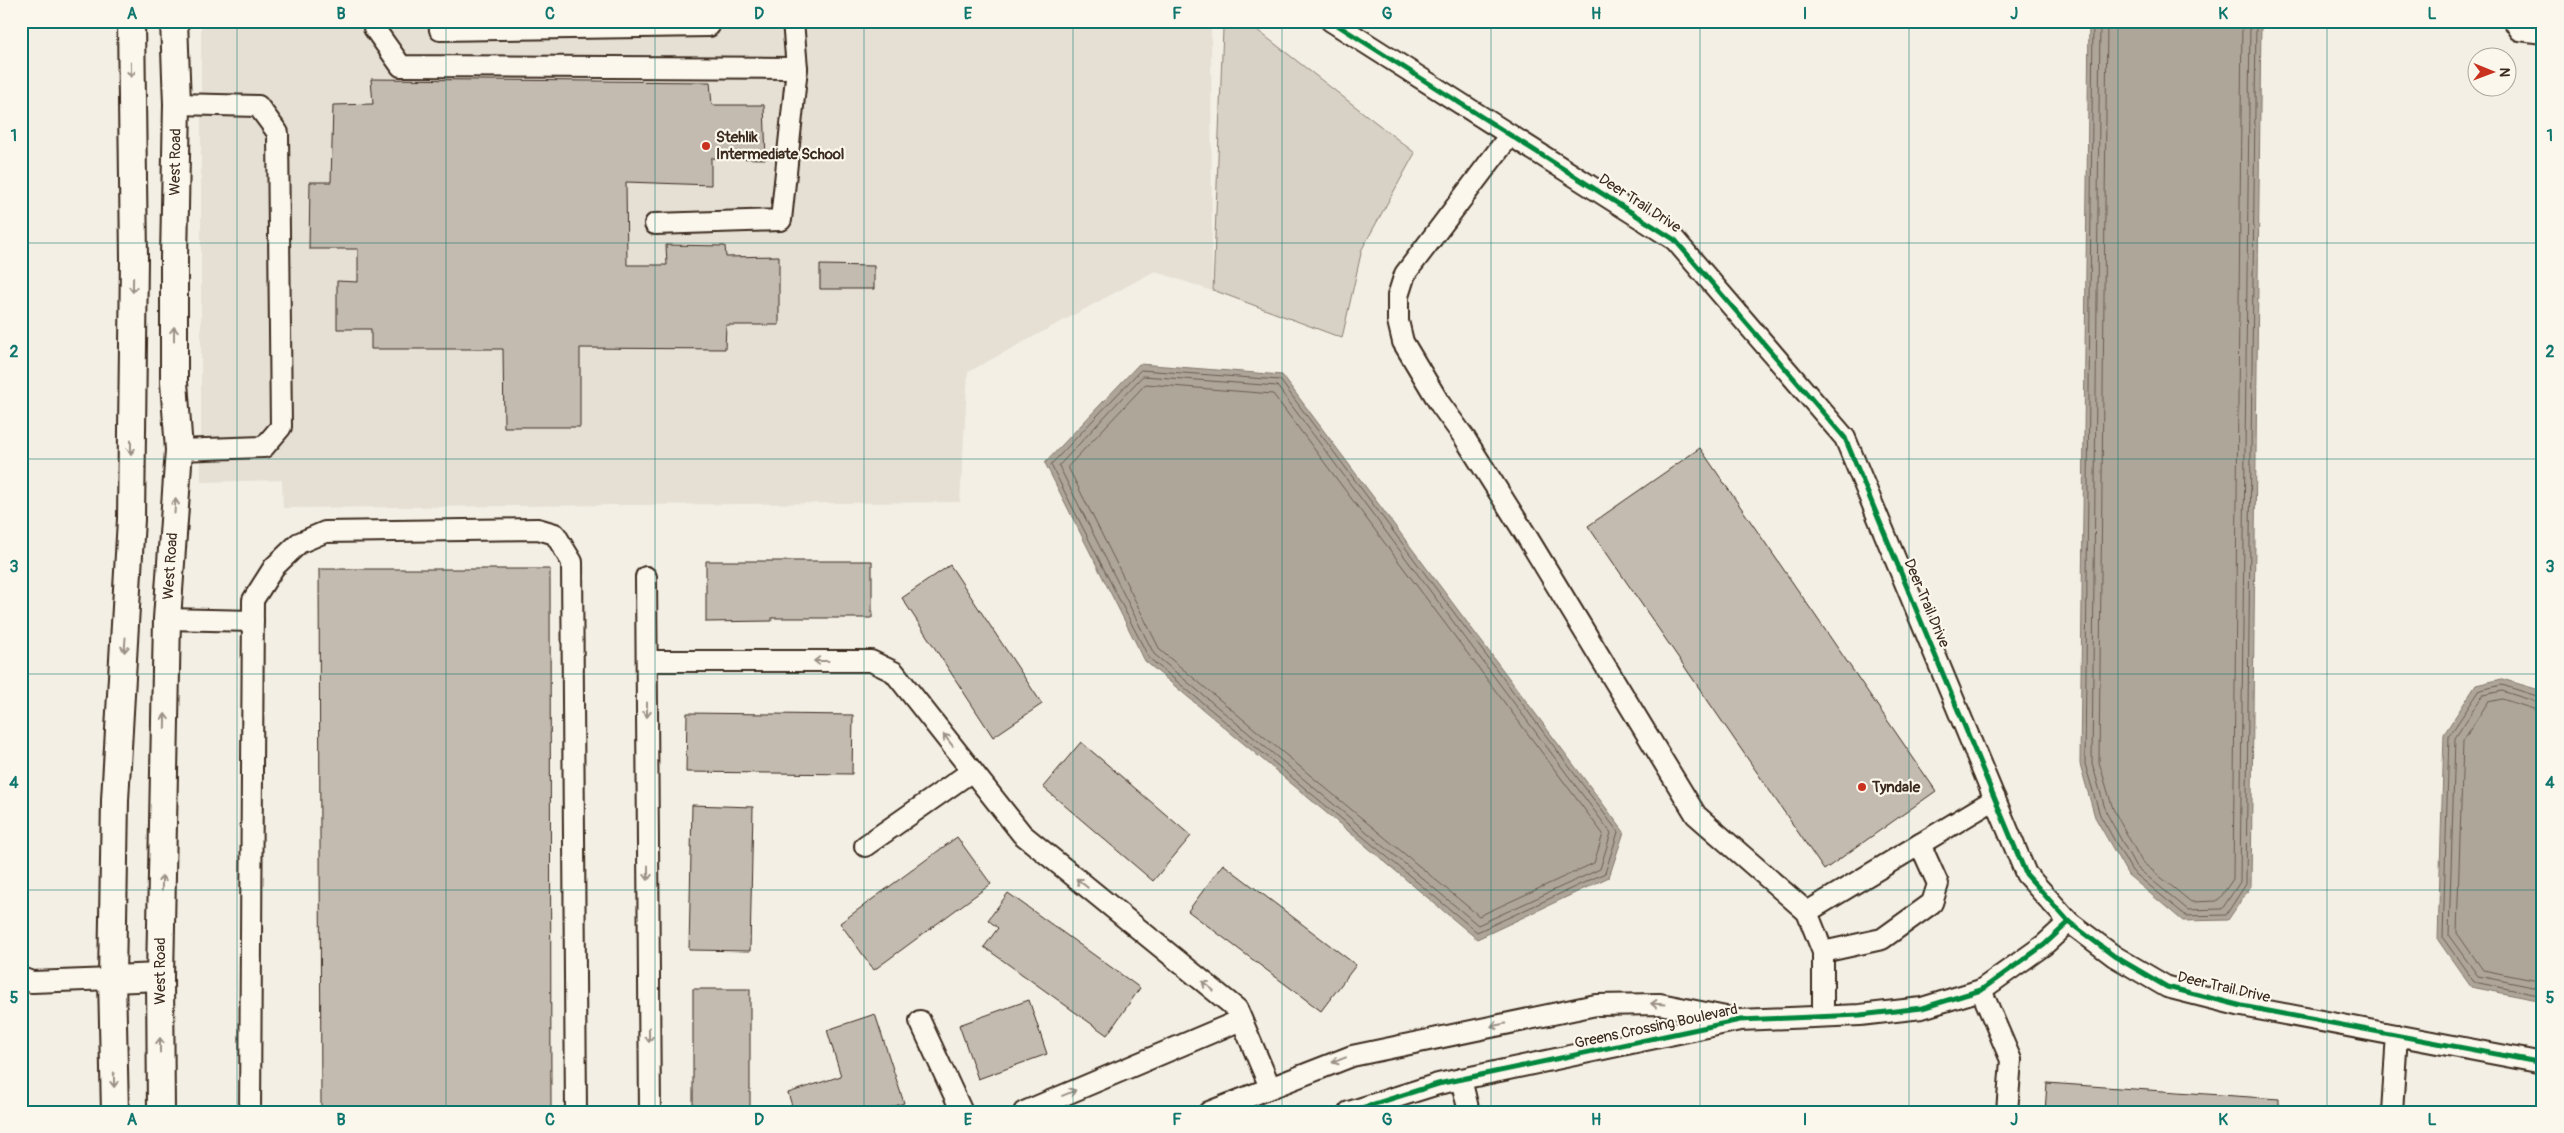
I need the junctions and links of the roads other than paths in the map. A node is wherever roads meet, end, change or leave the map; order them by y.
1 (131, 21) edge
2 (174, 21) edge
3 (374, 21) edge
4 (439, 21) edge
5 (709, 21) edge
6 (793, 21) edge
7 (1331, 21) edge
8 (2514, 21) edge
9 (2543, 33) edge
10 (797, 68) junction
11 (177, 104) junction
12 (1510, 135) junction
13 (655, 224) dead end
14 (134, 258) junction
15 (174, 258) junction
16 (179, 450) junction
17 (646, 577) dead end
18 (127, 615) junction
19 (167, 619) junction
20 (253, 621) junction
21 (647, 662) junction
22 (972, 771) junction
23 (1995, 799) junction
24 (1920, 844) junction
25 (865, 846) dead end
26 (1807, 912) junction
27 (2069, 922) junction
28 (1823, 952) junction
29 (160, 977) junction
30 (21, 978) edge
31 (112, 979) junction
32 (1981, 990) junction
33 (1823, 1015) junction
34 (1241, 1020) junction
35 (1740, 1020) junction
36 (920, 1021) dead end
37 (2396, 1035) junction
38 (2543, 1063) edge
39 (1461, 1079) junction
40 (1270, 1087) junction
41 (115, 1112) edge
42 (161, 1112) edge
43 (250, 1112) edge
44 (576, 1112) edge
45 (650, 1112) edge
46 (962, 1112) edge
47 (1024, 1112) edge
48 (1209, 1112) edge
49 (1349, 1112) edge
50 (1469, 1112) edge
51 (2007, 1112) edge
52 (2392, 1112) edge

1 -> 14 main road
2 - 11 main road, West Road
3 - 10 street
4 - 5 street
6 - 10 street
7 - 12 street, Deer Trail Drive
8 - 9 street
10 - 13 street
11 - 15 main road, West Road
11 - 16 street
12 - 23 street, Deer Trail Drive
12 - 26 street
14 - 15 main road
14 -> 18 main road
16 -> 15 main road, West Road
19 -> 16 main road, West Road
17 - 21 street
18 - 19 main road
18 -> 31 main road
19 - 20 street
29 -> 19 main road, West Road
20 - 43 street
20 - 44 street
22 -> 21 street
21 -> 45 street
22 - 25 street
34 -> 22 street
23 - 24 street
23 - 27 street, Deer Trail Drive
24 - 26 street
24 - 28 street
26 - 28 street
27 - 32 street, Greens Crossing Boulevard
27 - 37 street, Deer Trail Drive
28 - 33 street
29 - 31 main road
42 -> 29 main road, West Road
30 - 31 street
31 -> 41 main road
32 - 33 street, Greens Crossing Boulevard
32 - 51 street
33 - 35 street, Greens Crossing Boulevard
34 - 40 street
47 -> 34 street
35 - 39 street, Greens Crossing Boulevard
35 -> 40 street, Greens Crossing Boulevard
36 - 46 street
37 - 38 street, Deer Trail Drive
37 - 52 street
39 - 49 street, Greens Crossing Boulevard
39 - 50 street
40 - 48 street, Greens Crossing Boulevard

